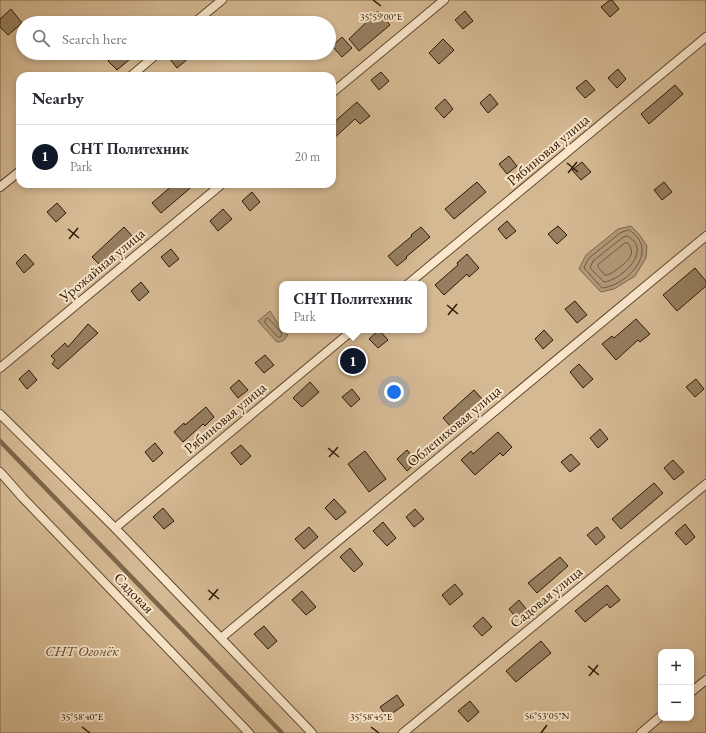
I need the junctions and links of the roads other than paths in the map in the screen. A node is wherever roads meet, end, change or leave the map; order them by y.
1 (222, 0) edge
2 (444, 0) edge
3 (203, 16) edge
4 (706, 37) edge
5 (150, 60) edge
6 (136, 72) edge
7 (336, 90) edge
8 (16, 174) edge
9 (0, 187) edge
10 (217, 188) edge
11 (706, 236) edge
12 (412, 281) edge
13 (349, 333) edge
14 (0, 368) edge
15 (0, 414) edge
16 (0, 472) edge
17 (706, 484) edge
18 (115, 528) junction
19 (221, 638) junction
20 (706, 680) edge
21 (694, 690) edge
22 (658, 719) edge
23 (249, 733) edge
24 (312, 733) edge
25 (403, 733) edge
26 (641, 733) edge

1 - 3 lane
2 - 7 lane
4 - 12 lane, Рябиновая улица
5 - 6 lane
8 - 9 lane
10 - 14 lane, Урожайная улица
11 - 19 lane, Облепиховая улица
13 - 18 lane, Рябиновая улица
15 - 18 lane
16 - 23 lane, Садовая
17 - 25 lane, Садовая улица
18 - 19 lane
19 - 24 lane
20 - 21 lane
22 - 26 lane

